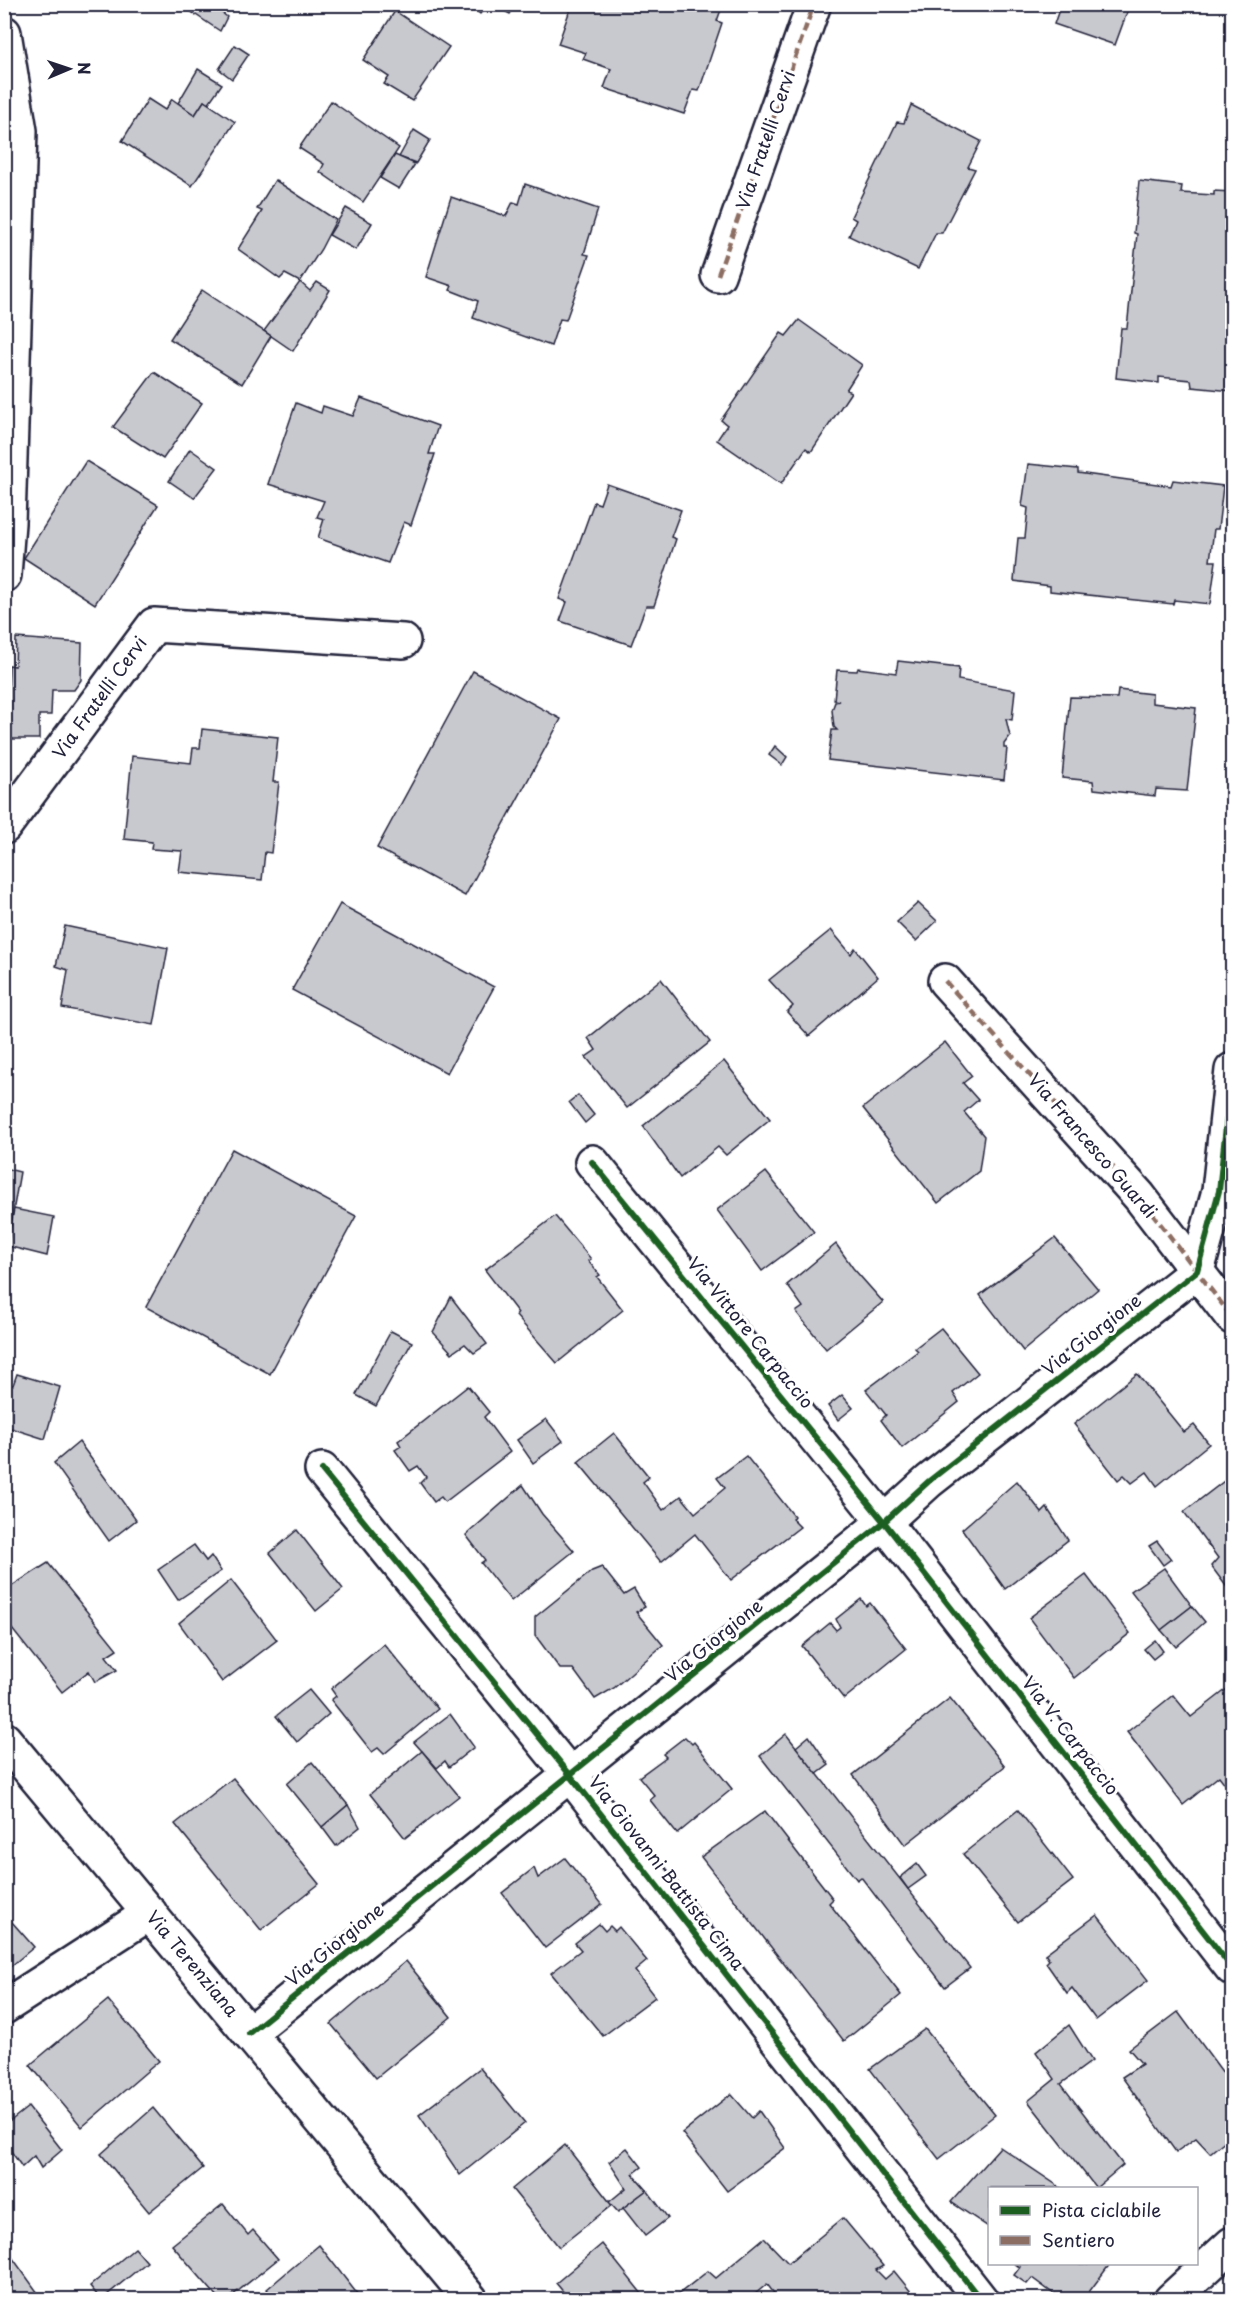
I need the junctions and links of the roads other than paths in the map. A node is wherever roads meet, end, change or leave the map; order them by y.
1 (814, 4) edge
2 (4, 33) edge
3 (718, 275) dead end
4 (7, 523) edge
5 (4, 575) edge
6 (403, 641) dead end
7 (4, 827) edge
8 (945, 981) dead end
9 (1233, 1070) edge
10 (592, 1162) dead end
11 (1197, 1272) junction
12 (1233, 1317) edge
13 (322, 1470) dead end
14 (884, 1522) junction
15 (4, 1739) edge
16 (571, 1776) junction
17 (150, 1913) junction
18 (1233, 1968) edge
19 (4, 2007) edge
20 (249, 2033) junction
21 (1233, 2244) edge
22 (471, 2300) edge
23 (981, 2300) edge
24 (1171, 2300) edge

1 - 3 street, Via Fratelli Cervi
2 - 4 street
4 - 5 street
6 - 7 street, Via Fratelli Cervi
8 - 11 street, Via Francesco Guardi
9 - 11 street
10 - 14 street, Via Vittore Carpaccio
11 - 12 street, Via Francesco Guardi
11 - 14 street, Via Giorgione
13 - 16 street, Via Giovanni Battista Cima
14 - 16 street, Via Giorgione
14 - 18 street, Via V. Carpaccio
15 - 17 street, Via Terenziana
16 - 20 street, Via Giorgione
16 - 23 street, Via Giovanni Battista Cima
17 - 19 street
17 - 20 street, Via Terenziana
20 - 22 street, Via Terenziana
21 - 24 street

